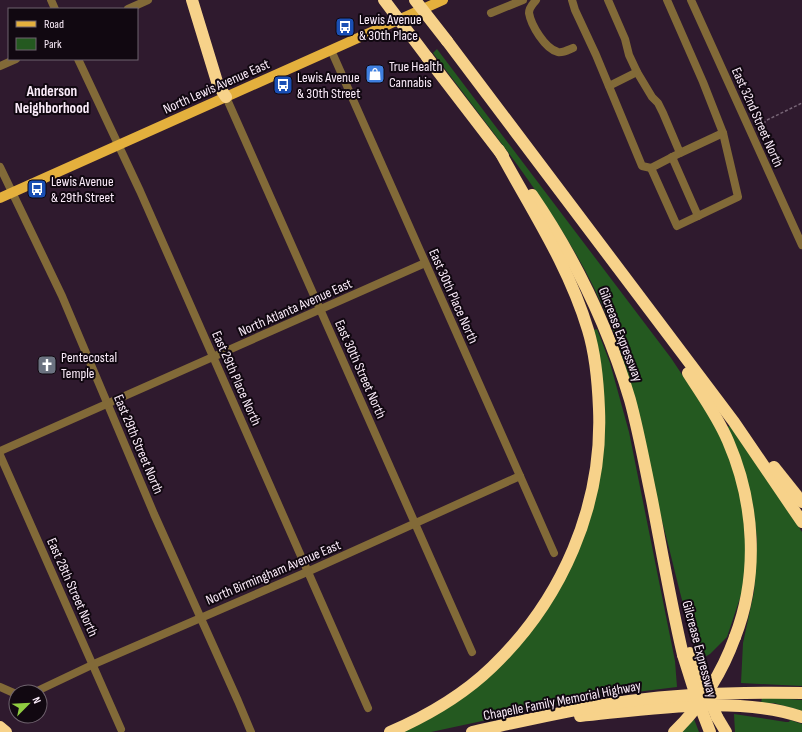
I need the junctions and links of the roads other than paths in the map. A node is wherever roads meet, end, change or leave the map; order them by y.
1 (148, 0) edge
2 (192, 0) edge
3 (199, 0) edge
4 (384, 0) edge
5 (415, 0) edge
6 (443, 0) edge
7 (523, 0) edge
8 (536, 0) edge
9 (572, 0) edge
10 (608, 0) edge
11 (667, 0) edge
12 (691, 0) edge
13 (130, 8) edge
14 (491, 13) dead end
15 (573, 48) dead end
16 (331, 50) junction
17 (14, 60) edge
18 (78, 60) edge
19 (0, 66) edge
20 (637, 72) junction
21 (609, 86) junction
22 (226, 97) junction
23 (723, 133) junction
24 (118, 145) junction
25 (499, 150) junction
26 (680, 153) junction
27 (672, 157) junction
28 (0, 167) edge
29 (652, 168) junction
30 (12, 192) junction
31 (0, 198) edge
32 (698, 216) junction
33 (802, 245) edge
34 (425, 263) junction
35 (320, 310) junction
36 (651, 311) junction
37 (680, 350) junction
38 (214, 357) junction
39 (108, 404) junction
40 (0, 451) edge
41 (0, 455) edge
42 (520, 476) junction
43 (802, 502) edge
44 (802, 522) edge
45 (414, 523) junction
46 (554, 553) dead end
47 (307, 572) junction
48 (201, 617) junction
49 (472, 652) dead end
50 (686, 654) junction
51 (94, 664) junction
52 (48, 686) edge
53 (802, 693) edge
54 (368, 708) dead end
55 (802, 717) edge
56 (511, 724) junction
57 (0, 727) edge
58 (121, 729) dead end
59 (0, 731) edge
60 (5, 732) edge
61 (250, 732) edge
62 (390, 732) edge
63 (472, 732) edge
64 (674, 732) edge
65 (710, 732) edge
66 (726, 732) edge

1 - 13 street
2 - 22 highway
3 - 22 highway
4 - 25 highway, Gilcrease Expressway, bridge
5 - 36 highway, Gilcrease Expressway, bridge
6 - 16 main road, North Lewis Avenue East
7 - 14 street
8 - 15 street
9 - 21 street
10 - 20 street
11 - 23 street
12 - 33 street, East 32nd Street North
16 - 22 main road, North Lewis Avenue East
16 - 34 street, East 30th Place North
17 - 19 street
18 - 24 street, East 29th Place North
20 - 21 street
20 - 26 street
21 - 29 street
22 - 24 main road, North Lewis Avenue East
22 - 35 street, East 30th Street North
23 - 26 street
23 - 32 street
24 - 30 main road, North Lewis Avenue East
24 - 38 street, East 29th Place North
25 - 50 highway, Gilcrease Expressway
25 - 62 highway
26 - 27 street
27 - 29 street
27 - 32 street
28 - 30 street, East 29th Street North
29 - 32 street
30 - 31 main road, North Lewis Avenue East
30 - 39 street, East 29th Street North
34 - 35 street, North Atlanta Avenue East
34 - 42 street, East 30th Place North
35 - 38 street, North Atlanta Avenue East
35 - 45 street, East 30th Street North
36 - 37 highway, Gilcrease Expressway
36 - 64 highway, bridge
37 - 43 highway
37 - 44 highway, Gilcrease Expressway
38 - 39 street, North Atlanta Avenue East
38 - 47 street, East 29th Place North
39 - 40 street, North Atlanta Avenue East
39 - 48 street, East 29th Street North
41 - 51 street, East 28th Street North
42 - 45 street, North Birmingham Avenue East
42 - 46 street, East 30th Place North
45 - 47 street, North Birmingham Avenue East
45 - 49 street, East 30th Street North
47 - 48 street, North Birmingham Avenue East
47 - 54 street, East 29th Place North
48 - 51 street, North Birmingham Avenue East
48 - 61 street, East 29th Street North
50 - 65 highway, Gilcrease Expressway, bridge
50 - 66 highway, bridge
51 - 52 street, North Birmingham Avenue East
51 - 58 street, East 28th Street North
53 - 56 highway, Chapelle Family Memorial Highway
55 - 56 highway
56 - 63 highway, Chapelle Family Memorial Highway
57 - 60 highway
59 - 60 highway

